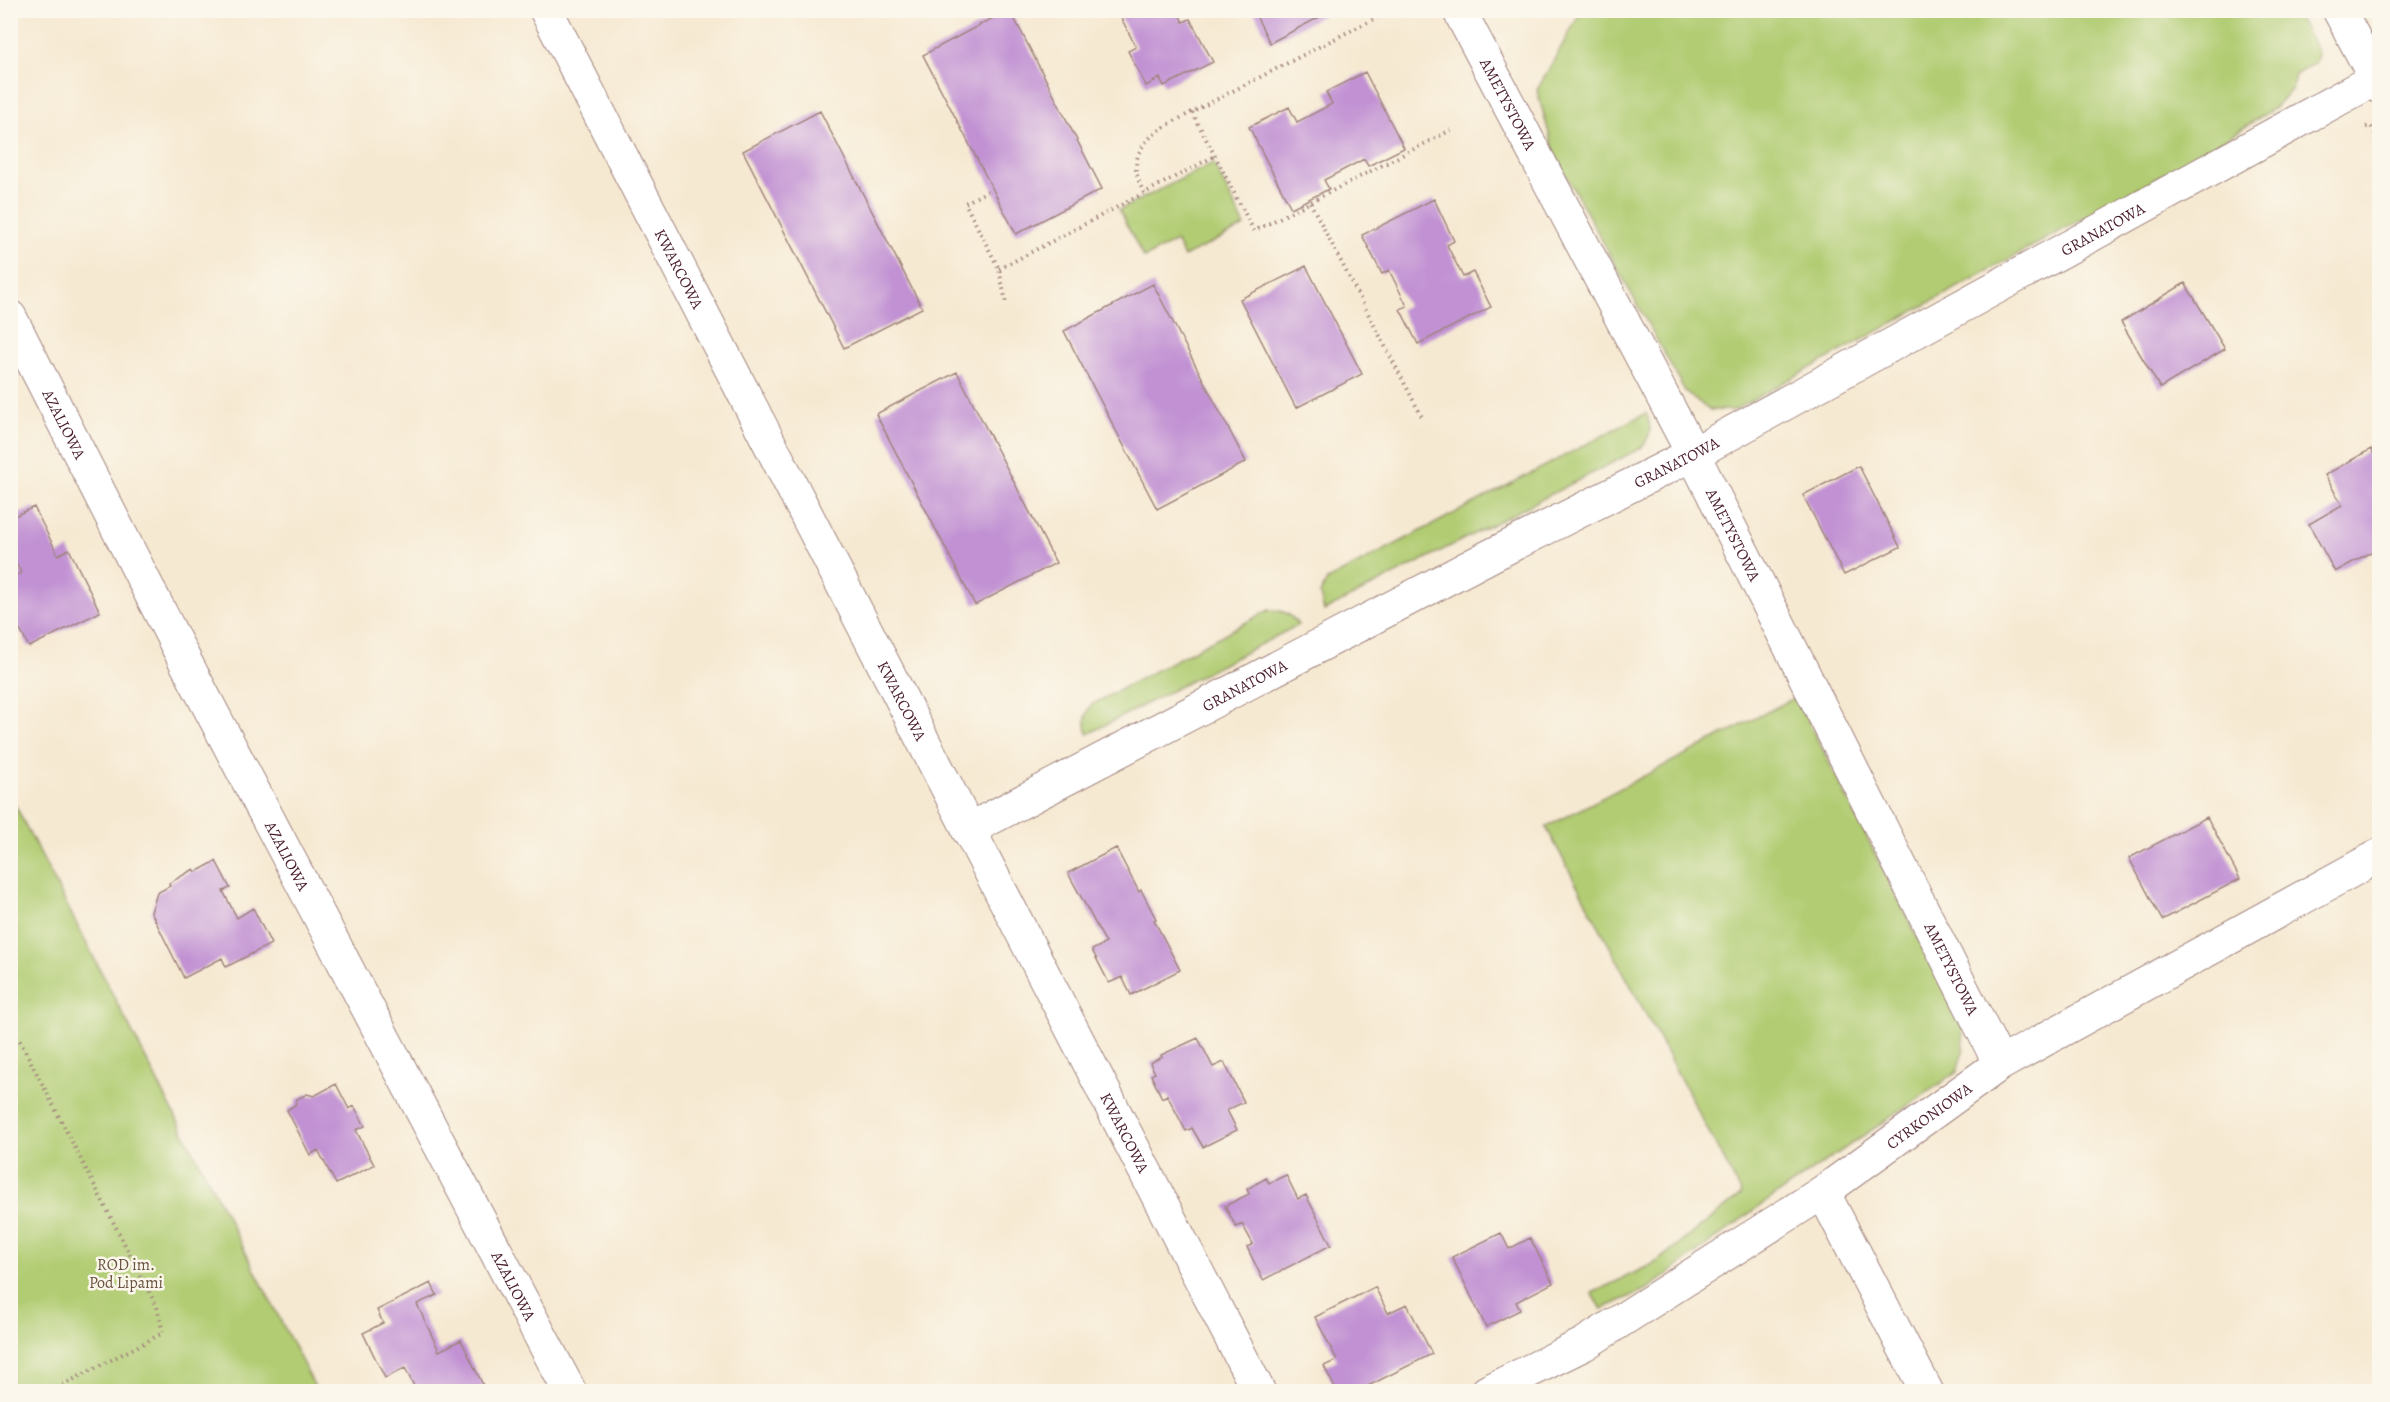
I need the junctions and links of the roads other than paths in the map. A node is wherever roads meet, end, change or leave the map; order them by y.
1 (546, 10) edge
2 (1459, 10) edge
3 (2339, 10) edge
4 (2377, 83) edge
5 (10, 317) edge
6 (1693, 454) junction
7 (968, 830) junction
8 (2379, 855) edge
9 (2000, 1064) junction
10 (1823, 1192) junction
11 (570, 1392) edge
12 (1259, 1392) edge
13 (1487, 1392) edge
14 (1927, 1392) edge

1 - 7 street, KWARCOWA
2 - 6 street, AMETYSTOWA
3 - 4 street
4 - 6 street, GRANATOWA
5 - 11 street, AZALIOWA
6 - 7 street, GRANATOWA
6 - 9 street, AMETYSTOWA
7 - 12 street, KWARCOWA
8 - 9 street, CYRKONIOWA
9 - 10 street, CYRKONIOWA
10 - 13 street, CYRKONIOWA
10 - 14 street

